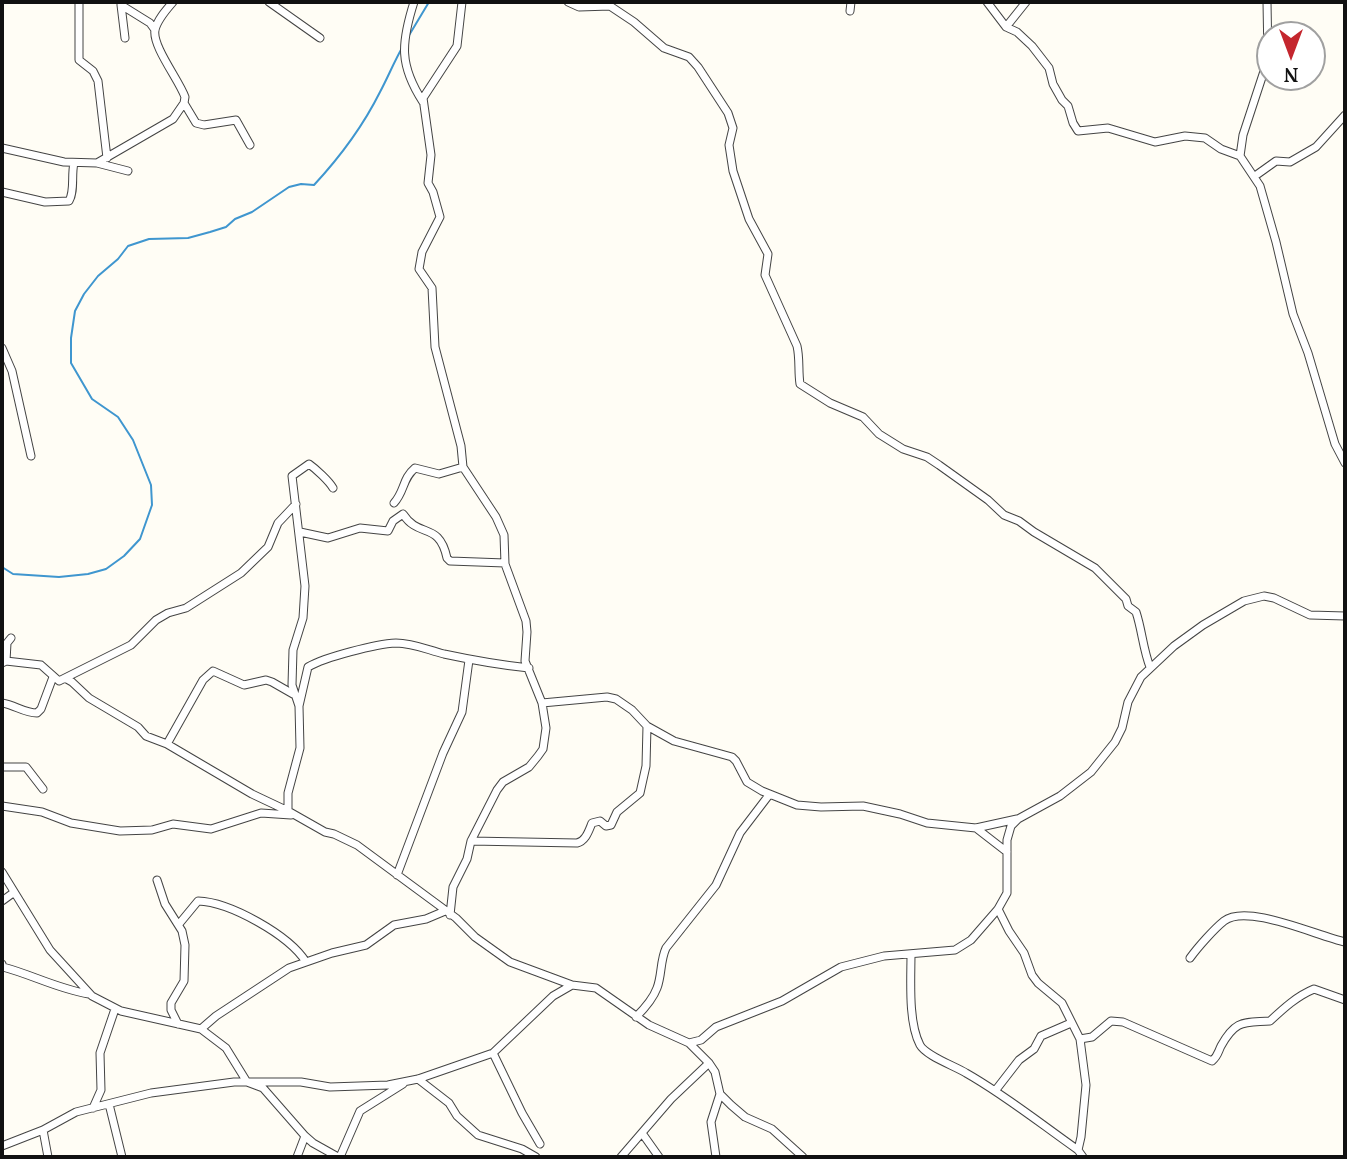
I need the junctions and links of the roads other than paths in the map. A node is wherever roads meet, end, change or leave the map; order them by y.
1 (79, 2) edge
2 (173, 2) edge
3 (269, 2) edge
4 (414, 2) edge
5 (462, 2) edge
6 (568, 2) edge
7 (851, 2) edge
8 (987, 2) edge
9 (1267, 2) edge
10 (121, 3) edge
11 (1023, 3) edge
12 (850, 11) dead end
13 (1006, 27) junction
14 (155, 30) junction
15 (125, 38) dead end
16 (320, 38) dead end
17 (423, 102) junction
18 (184, 103) junction
19 (1345, 115) edge
20 (250, 145) dead end
21 (2, 148) edge
22 (1240, 156) junction
23 (107, 158) junction
24 (74, 163) junction
25 (97, 163) junction
26 (128, 171) dead end
27 (1255, 176) junction
28 (2, 192) edge
29 (2, 348) edge
30 (31, 456) dead end
31 (1345, 463) edge
32 (463, 467) junction
33 (333, 488) dead end
34 (394, 503) dead end
35 (296, 504) junction
36 (300, 532) junction
37 (505, 563) junction
38 (1345, 616) edge
39 (11, 638) dead end
40 (469, 660) junction
41 (4, 662) edge
42 (1150, 667) junction
43 (529, 668) junction
44 (53, 677) junction
45 (65, 678) junction
46 (293, 695) junction
47 (2, 703) edge
48 (542, 703) junction
49 (299, 706) junction
50 (648, 726) junction
51 (167, 744) junction
52 (2, 767) edge
53 (43, 789) dead end
54 (769, 794) junction
55 (2, 806) edge
56 (292, 814) junction
57 (1018, 819) junction
58 (976, 828) junction
59 (471, 841) junction
60 (1007, 852) junction
61 (2, 872) edge
62 (397, 875) junction
63 (157, 880) dead end
64 (13, 893) junction
65 (2, 901) edge
66 (998, 909) junction
67 (448, 913) junction
68 (179, 924) junction
69 (1345, 942) edge
70 (911, 954) junction
71 (1190, 958) dead end
72 (306, 962) junction
73 (2, 964) edge
74 (572, 985) junction
75 (89, 994) junction
76 (1345, 1000) edge
77 (115, 1009) junction
78 (636, 1017) junction
79 (1071, 1023) junction
80 (178, 1024) junction
81 (201, 1029) junction
82 (1080, 1039) junction
83 (689, 1043) junction
84 (493, 1053) junction
85 (709, 1063) junction
86 (418, 1079) junction
87 (247, 1082) junction
88 (405, 1083) junction
89 (995, 1091) junction
90 (720, 1094) junction
91 (108, 1104) junction
92 (93, 1108) junction
93 (43, 1130) junction
94 (642, 1133) junction
95 (305, 1136) junction
96 (540, 1144) dead end
97 (2, 1146) edge
98 (1078, 1150) junction
99 (48, 1157) edge
100 (122, 1157) edge
101 (297, 1157) edge
102 (339, 1157) edge
103 (536, 1157) edge
104 (621, 1157) edge
105 (659, 1157) edge
106 (716, 1157) edge
107 (803, 1157) edge
108 (1083, 1157) edge

1 - 23 street
2 - 14 street
3 - 16 street
4 - 17 street
5 - 17 street
6 - 42 street
7 - 12 street
8 - 13 street
9 - 22 street
10 - 14 street
10 - 15 street
11 - 13 street
13 - 22 street
14 - 18 street
17 - 32 street
18 - 20 street
18 - 23 street
19 - 27 street
21 - 24 street
22 - 27 street
23 - 25 street
24 - 25 street
24 - 28 street
25 - 26 street
27 - 31 street
29 - 30 street
32 - 34 street
32 - 37 street
33 - 35 street
35 - 36 street
35 - 45 street
36 - 37 street
36 - 46 street
37 - 43 street
38 - 42 street
39 - 41 street
40 - 43 street
40 - 49 street
40 - 62 street
41 - 44 street
42 - 57 street
43 - 48 street
44 - 45 street
44 - 47 street
45 - 51 street
46 - 49 street
46 - 51 street
48 - 50 street
48 - 59 street
49 - 56 street
50 - 54 street
50 - 59 street
51 - 56 street
52 - 53 street
54 - 58 street
54 - 78 street
55 - 56 street
56 - 62 street
57 - 58 street
57 - 60 street
58 - 60 street
59 - 67 street
60 - 66 street
61 - 64 street
62 - 67 street
63 - 68 street
64 - 65 street
64 - 75 street
66 - 70 street
66 - 79 street
67 - 72 street
67 - 74 street
68 - 72 street
68 - 80 street
69 - 71 street
70 - 83 street
70 - 89 street
72 - 81 street
73 - 75 street
74 - 78 street
74 - 84 street
75 - 77 street
76 - 82 street
77 - 80 street
77 - 92 street
78 - 83 street
79 - 82 street
79 - 89 street
80 - 81 street
81 - 87 street
82 - 98 street
83 - 85 street
84 - 86 street
84 - 96 street
85 - 90 street
85 - 94 street
86 - 88 street
86 - 103 street
87 - 88 street
87 - 91 street
87 - 95 street
88 - 102 street
89 - 98 street
90 - 106 street
90 - 107 street
91 - 92 street
91 - 100 street
92 - 93 street
93 - 97 street
93 - 99 street
94 - 104 street
94 - 105 street
95 - 101 street
95 - 102 street
98 - 108 street

